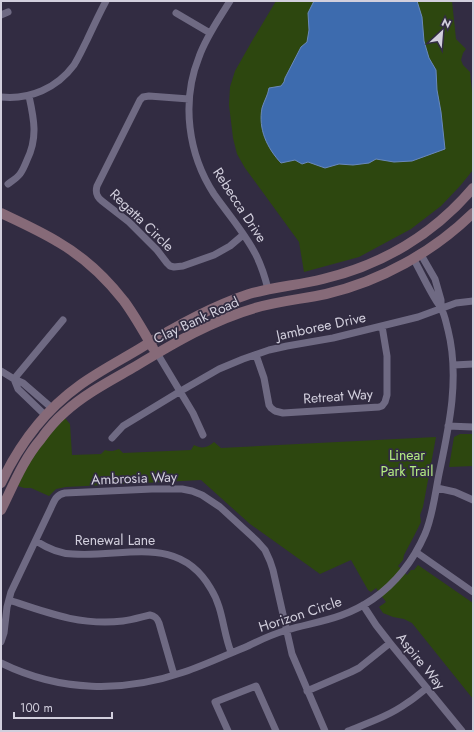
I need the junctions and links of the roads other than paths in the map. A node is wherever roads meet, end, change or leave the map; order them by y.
1 (106, 1) edge
2 (230, 1) edge
3 (176, 13) dead end
4 (210, 33) junction
5 (29, 96) junction
6 (1, 97) edge
7 (189, 99) junction
8 (8, 184) dead end
9 (473, 188) edge
10 (1, 213) edge
11 (473, 213) edge
12 (243, 235) junction
13 (417, 256) junction
14 (268, 289) junction
15 (473, 301) edge
16 (441, 308) junction
17 (63, 320) dead end
18 (382, 326) junction
19 (150, 342) junction
20 (157, 353) junction
21 (256, 355) junction
22 (473, 364) edge
23 (454, 365) junction
24 (1, 371) edge
25 (14, 379) junction
26 (179, 392) junction
27 (53, 409) junction
28 (46, 416) junction
29 (448, 426) junction
30 (473, 427) edge
31 (203, 435) dead end
32 (112, 438) dead end
33 (1, 483) edge
34 (437, 488) junction
35 (473, 500) edge
36 (1, 510) edge
37 (36, 541) junction
38 (416, 552) junction
39 (473, 592) edge
40 (9, 600) junction
41 (364, 605) junction
42 (287, 630) junction
43 (1, 642) edge
44 (390, 643) junction
45 (231, 652) junction
46 (1, 664) edge
47 (174, 675) junction
48 (426, 688) junction
49 (307, 691) junction
50 (460, 730) edge
51 (228, 731) edge
52 (276, 731) edge
53 (324, 731) edge
54 (348, 731) edge

1 - 5 street
2 - 4 street, Rebecca Drive
3 - 4 street
4 - 7 street, Rebecca Drive
5 - 6 street
5 - 8 street
7 - 12 street, Rebecca Drive
7 - 12 street, Regatta Circle
9 - 14 street, Clay Bank Road
10 - 19 street
11 - 13 street, Clay Bank Road
12 - 14 street, Rebecca Drive
13 - 16 street, Horizon Circle
13 - 20 street, Clay Bank Road
14 - 19 street, Clay Bank Road
15 - 16 street, Jamboree Drive
16 - 18 street, Jamboree Drive
16 - 23 street, Horizon Circle
17 - 25 street
18 - 21 street, Jamboree Drive
18 - 21 street, Retreat Way
19 - 20 street
19 - 27 street, Clay Bank Road
20 - 26 street
20 - 36 street, Clay Bank Road
21 - 26 street, Jamboree Drive
22 - 23 street
23 - 29 street, Horizon Circle
24 - 25 street
25 - 27 street
25 - 28 street
26 - 31 street
26 - 32 street, Jamboree Drive
27 - 28 street, Clay Bank Road
28 - 33 street, Clay Bank Road
29 - 30 street
29 - 34 street, Horizon Circle
34 - 35 street
34 - 38 street, Horizon Circle
37 - 40 street, Ambrosia Way
37 - 42 street, Ambrosia Way
37 - 45 street, Renewal Lane
38 - 39 street
38 - 41 street, Horizon Circle
40 - 43 street, Ambrosia Way
40 - 47 street
41 - 42 street, Horizon Circle
41 - 44 street, Aspire Way
42 - 45 street, Horizon Circle
42 - 49 street, Ambrosia Way
44 - 48 street, Aspire Way
44 - 49 street
45 - 47 street, Horizon Circle
46 - 47 street, Horizon Circle
48 - 50 street, Aspire Way
48 - 54 street
49 - 53 street, Ambrosia Way
51 - 52 street

